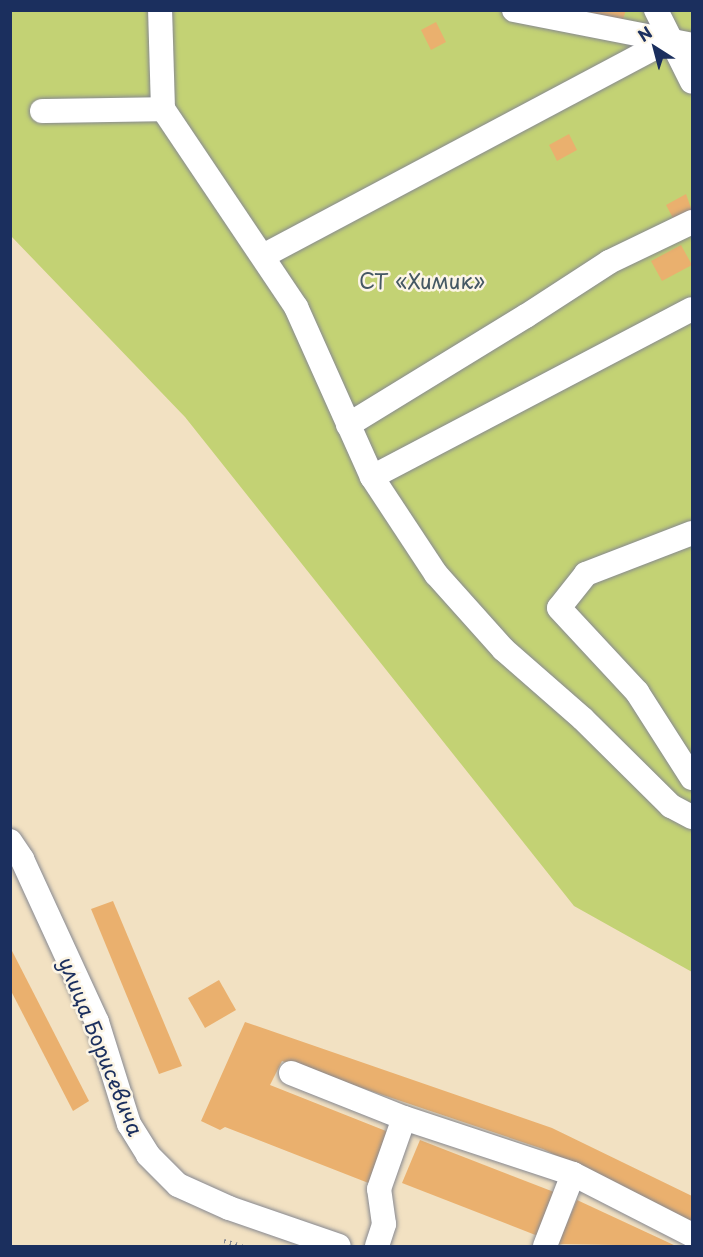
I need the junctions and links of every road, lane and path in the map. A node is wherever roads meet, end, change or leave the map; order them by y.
1 (160, 10) edge
2 (514, 10) edge
3 (656, 10) edge
4 (682, 42) edge
5 (693, 82) edge
6 (163, 108) junction
7 (42, 111) dead end
8 (693, 222) edge
9 (262, 256) junction
10 (693, 309) edge
11 (348, 425) junction
12 (372, 477) junction
13 (693, 533) edge
14 (693, 778) edge
15 (693, 817) edge
16 (10, 841) edge
17 (291, 1073) dead end
18 (405, 1118) junction
19 (573, 1174) junction
20 (693, 1235) edge
21 (224, 1241) dead end
22 (242, 1246) edge
23 (339, 1246) edge
24 (377, 1246) edge
25 (545, 1246) edge

1 - 6 street
2 - 4 street
3 - 4 street
4 - 5 street
4 - 9 street
6 - 7 street
6 - 9 street
8 - 11 street
9 - 11 street
10 - 12 street
11 - 12 street
12 - 15 street
13 - 14 street
16 - 23 street, улица Борисевича
17 - 18 street
18 - 19 street
18 - 24 street
19 - 20 street
19 - 25 street
21 - 22 path

